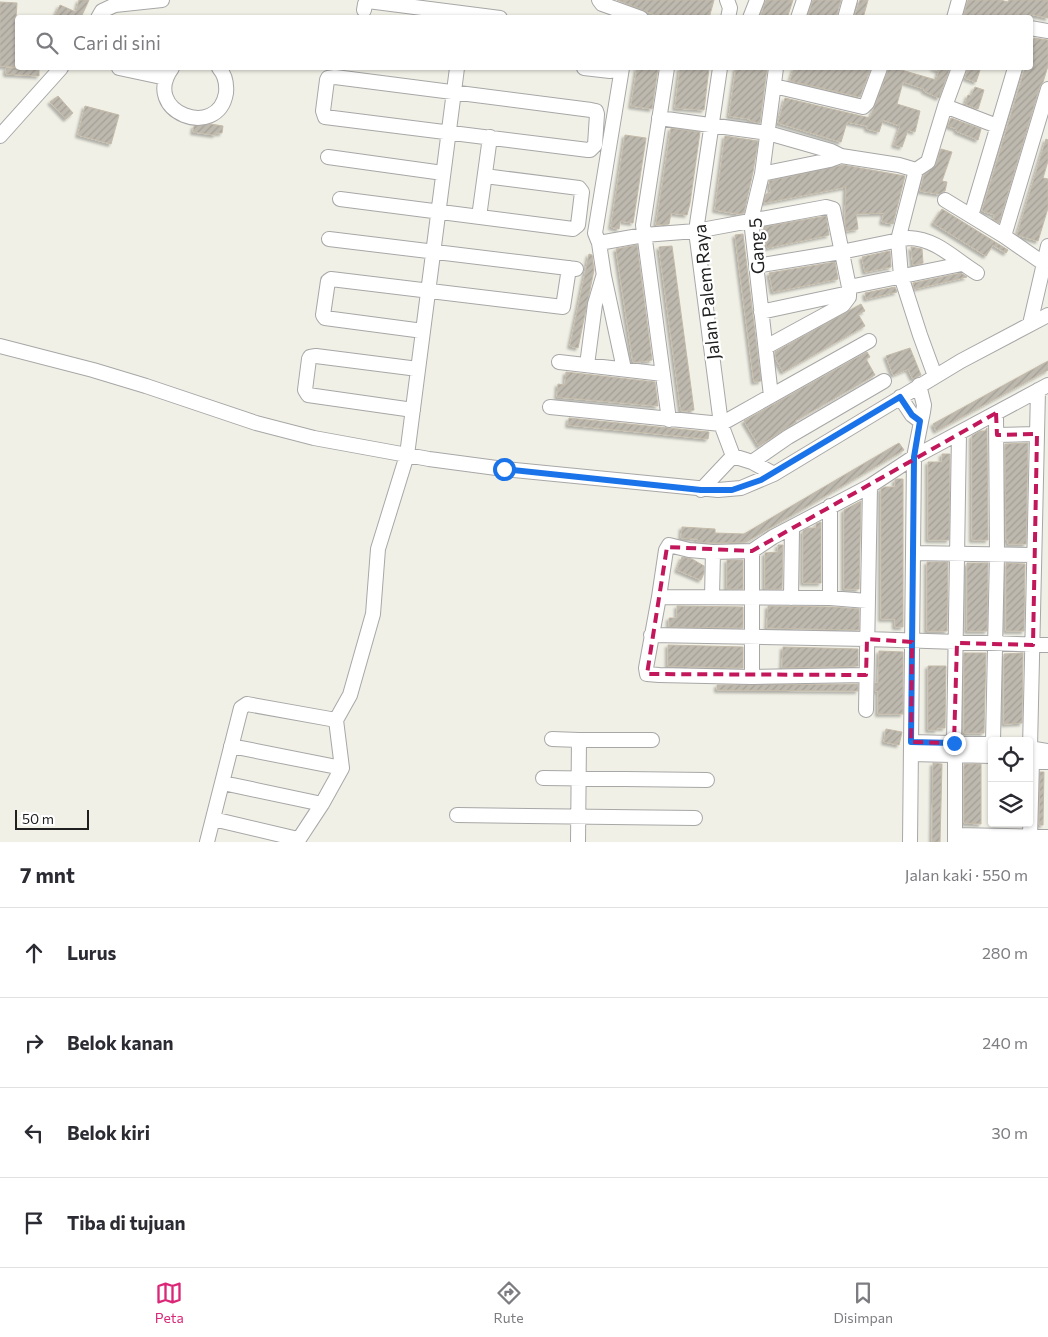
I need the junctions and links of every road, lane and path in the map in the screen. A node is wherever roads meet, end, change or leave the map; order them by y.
1 (162, 0) edge
2 (599, 0) edge
3 (727, 0) edge
4 (757, 0) edge
5 (804, 0) edge
6 (850, 0) edge
7 (960, 0) edge
8 (364, 10) dead end
9 (100, 15) edge
10 (463, 15) edge
11 (631, 15) edge
12 (729, 15) edge
13 (751, 15) edge
14 (799, 15) edge
15 (846, 15) edge
16 (955, 15) edge
17 (1033, 29) edge
18 (1048, 32) edge
19 (59, 70) edge
20 (139, 70) edge
21 (220, 70) edge
22 (457, 70) edge
23 (622, 70) edge
24 (667, 70) edge
25 (720, 70) edge
26 (776, 70) edge
27 (879, 70) edge
28 (958, 70) edge
29 (1014, 70) edge
30 (169, 73) edge
31 (774, 86) junction
32 (1048, 89) edge
33 (454, 92) junction
34 (945, 106) junction
35 (659, 118) junction
36 (711, 125) junction
37 (997, 126) junction
38 (448, 132) junction
39 (768, 133) junction
40 (0, 136) edge
41 (490, 137) junction
42 (842, 156) junction
43 (328, 157) dead end
44 (916, 170) junction
45 (443, 173) junction
46 (762, 174) junction
47 (485, 176) junction
48 (340, 199) dead end
49 (944, 200) dead end
50 (438, 212) junction
51 (971, 216) junction
52 (479, 217) junction
53 (751, 220) junction
54 (696, 231) junction
55 (644, 236) junction
56 (1004, 236) junction
57 (329, 239) dead end
58 (898, 240) junction
59 (599, 243) junction
60 (1048, 246) edge
61 (434, 251) junction
62 (841, 252) junction
63 (1043, 263) junction
64 (962, 264) junction
65 (756, 266) junction
66 (977, 273) dead end
67 (604, 276) junction
68 (902, 276) junction
69 (849, 290) junction
70 (428, 291) junction
71 (761, 312) junction
72 (1047, 313) edge
73 (1030, 324) junction
74 (423, 331) junction
75 (870, 341) dead end
76 (0, 346) edge
77 (766, 347) junction
78 (560, 362) dead end
79 (586, 365) junction
80 (418, 370) junction
81 (624, 370) junction
82 (663, 374) junction
83 (935, 376) junction
84 (884, 381) dead end
85 (919, 385) junction
86 (1043, 387) edge
87 (771, 396) junction
88 (900, 397) junction
89 (550, 407) dead end
90 (413, 410) junction
91 (996, 413) junction
92 (669, 420) junction
93 (920, 421) junction
94 (721, 424) junction
95 (959, 433) junction
96 (1037, 434) junction
97 (997, 435) junction
98 (407, 455) junction
99 (733, 456) junction
100 (914, 457) junction
101 (752, 462) junction
102 (774, 474) junction
103 (870, 486) junction
104 (701, 490) junction
105 (830, 506) junction
106 (792, 528) junction
107 (752, 551) junction
108 (713, 552) junction
109 (913, 553) junction
110 (957, 555) junction
111 (997, 555) junction
112 (1034, 555) junction
113 (659, 597) junction
114 (712, 597) junction
115 (791, 598) junction
116 (830, 598) junction
117 (752, 599) junction
118 (867, 601) junction
119 (651, 635) junction
120 (752, 637) junction
121 (867, 639) junction
122 (912, 642) junction
123 (957, 644) junction
124 (996, 644) junction
125 (1033, 645) junction
126 (1048, 645) edge
127 (866, 675) junction
128 (752, 677) junction
129 (866, 710) dead end
130 (336, 720) junction
131 (993, 737) edge
132 (1030, 737) edge
133 (552, 739) dead end
134 (580, 740) junction
135 (652, 740) dead end
136 (988, 743) edge
137 (231, 746) junction
138 (911, 748) junction
139 (955, 749) junction
140 (1048, 751) edge
141 (1033, 754) edge
142 (988, 755) edge
143 (1033, 755) edge
144 (1048, 762) edge
145 (342, 768) junction
146 (543, 778) dead end
147 (579, 778) junction
148 (707, 780) dead end
149 (1030, 782) edge
150 (223, 783) junction
151 (322, 804) junction
152 (456, 815) dead end
153 (578, 816) junction
154 (695, 818) dead end
155 (213, 819) junction
156 (992, 829) edge
157 (1030, 837) junction
158 (1048, 837) edge
159 (956, 839) edge
160 (297, 840) edge
161 (207, 842) edge
162 (578, 842) edge
163 (910, 842) edge

1 - 9 street
2 - 11 street
3 - 12 street
4 - 13 street
5 - 14 street
6 - 15 street
7 - 16 street
8 - 10 street
17 - 18 street
19 - 40 street
20 - 30 street
21 - 30 street
22 - 33 street
23 - 59 street
24 - 35 street
25 - 36 street, Jalan Palem Raya
26 - 31 street, Gang 5
27 - 31 street
28 - 34 street
29 - 37 street
31 - 39 street, Gang 5
32 - 56 street
33 - 38 street
33 - 38 street
33 - 41 street
34 - 37 street
34 - 44 street
35 - 36 street
35 - 55 street
36 - 39 street
36 - 54 street, Jalan Palem Raya
37 - 51 street
38 - 41 street
38 - 45 street
39 - 42 street
39 - 46 street, Gang 5
41 - 47 street
42 - 44 street
42 - 46 street
43 - 45 street
44 - 58 street
45 - 50 street
46 - 53 street, Gang 5
47 - 52 street
47 - 52 street
48 - 50 street
49 - 51 street
50 - 52 street
50 - 61 street
51 - 56 street
53 - 54 street
53 - 62 street
53 - 65 street, Gang 5
54 - 55 street
54 - 94 street, Jalan Palem Raya
55 - 59 street
55 - 82 street
56 - 63 street
57 - 61 street
58 - 62 street
58 - 64 street
58 - 68 street
59 - 67 street
60 - 63 street
61 - 70 street
61 - 70 street
62 - 65 street
62 - 69 street
63 - 73 street
64 - 66 street
64 - 68 street
65 - 71 street, Gang 5
67 - 79 street
67 - 81 street
68 - 69 street
68 - 83 street
69 - 71 street
69 - 77 street
70 - 74 street
70 - 74 street
71 - 77 street, Gang 5
72 - 73 street
73 - 83 street
74 - 80 street
75 - 87 street
76 - 98 street
77 - 87 street, Gang 5
78 - 79 street
79 - 81 street
80 - 90 street
80 - 90 street
81 - 82 street
82 - 92 street
83 - 85 street
84 - 101 street
85 - 88 street
85 - 93 street
86 - 91 street
86 - 96 street
87 - 94 street
88 - 93 street
88 - 102 street
89 - 92 street
90 - 98 street
91 - 95 street
91 - 97 street
92 - 94 street
93 - 100 street
94 - 99 street, Jalan Palem Raya
95 - 100 street
95 - 110 street
96 - 97 street
96 - 112 street
97 - 111 street
98 - 104 street
98 - 130 street
99 - 101 street
99 - 104 street
100 - 103 street
100 - 109 street
101 - 102 street
102 - 104 street
103 - 105 street
103 - 118 street
105 - 106 street
105 - 116 street
106 - 107 street
106 - 115 street
107 - 108 street
107 - 117 street
108 - 113 street
108 - 114 street
109 - 110 street
109 - 122 street
110 - 111 street
110 - 123 street
111 - 112 street
111 - 124 street
112 - 125 street
113 - 114 street
113 - 119 street
114 - 117 street
115 - 116 street
115 - 117 street
116 - 118 street
117 - 120 street
118 - 121 street
119 - 120 street
119 - 128 street
120 - 121 street
120 - 128 street
121 - 122 street
121 - 127 street
122 - 123 street
122 - 138 street
123 - 124 street
123 - 139 street
124 - 125 street
124 - 131 street
125 - 126 street
125 - 132 street
127 - 128 street
127 - 129 street
130 - 137 street
130 - 145 street
133 - 134 street
134 - 135 street
134 - 147 street
136 - 139 street
137 - 145 street
137 - 150 street
138 - 139 street
138 - 163 street
139 - 142 street
139 - 159 street
140 - 141 street
143 - 144 street
145 - 151 street
146 - 147 street
147 - 148 street
147 - 153 street
149 - 157 street
150 - 151 street
150 - 155 street
151 - 160 street
152 - 153 street
153 - 154 street
153 - 162 street
155 - 160 street
155 - 161 street
156 - 157 street
156 - 159 street
157 - 158 street

